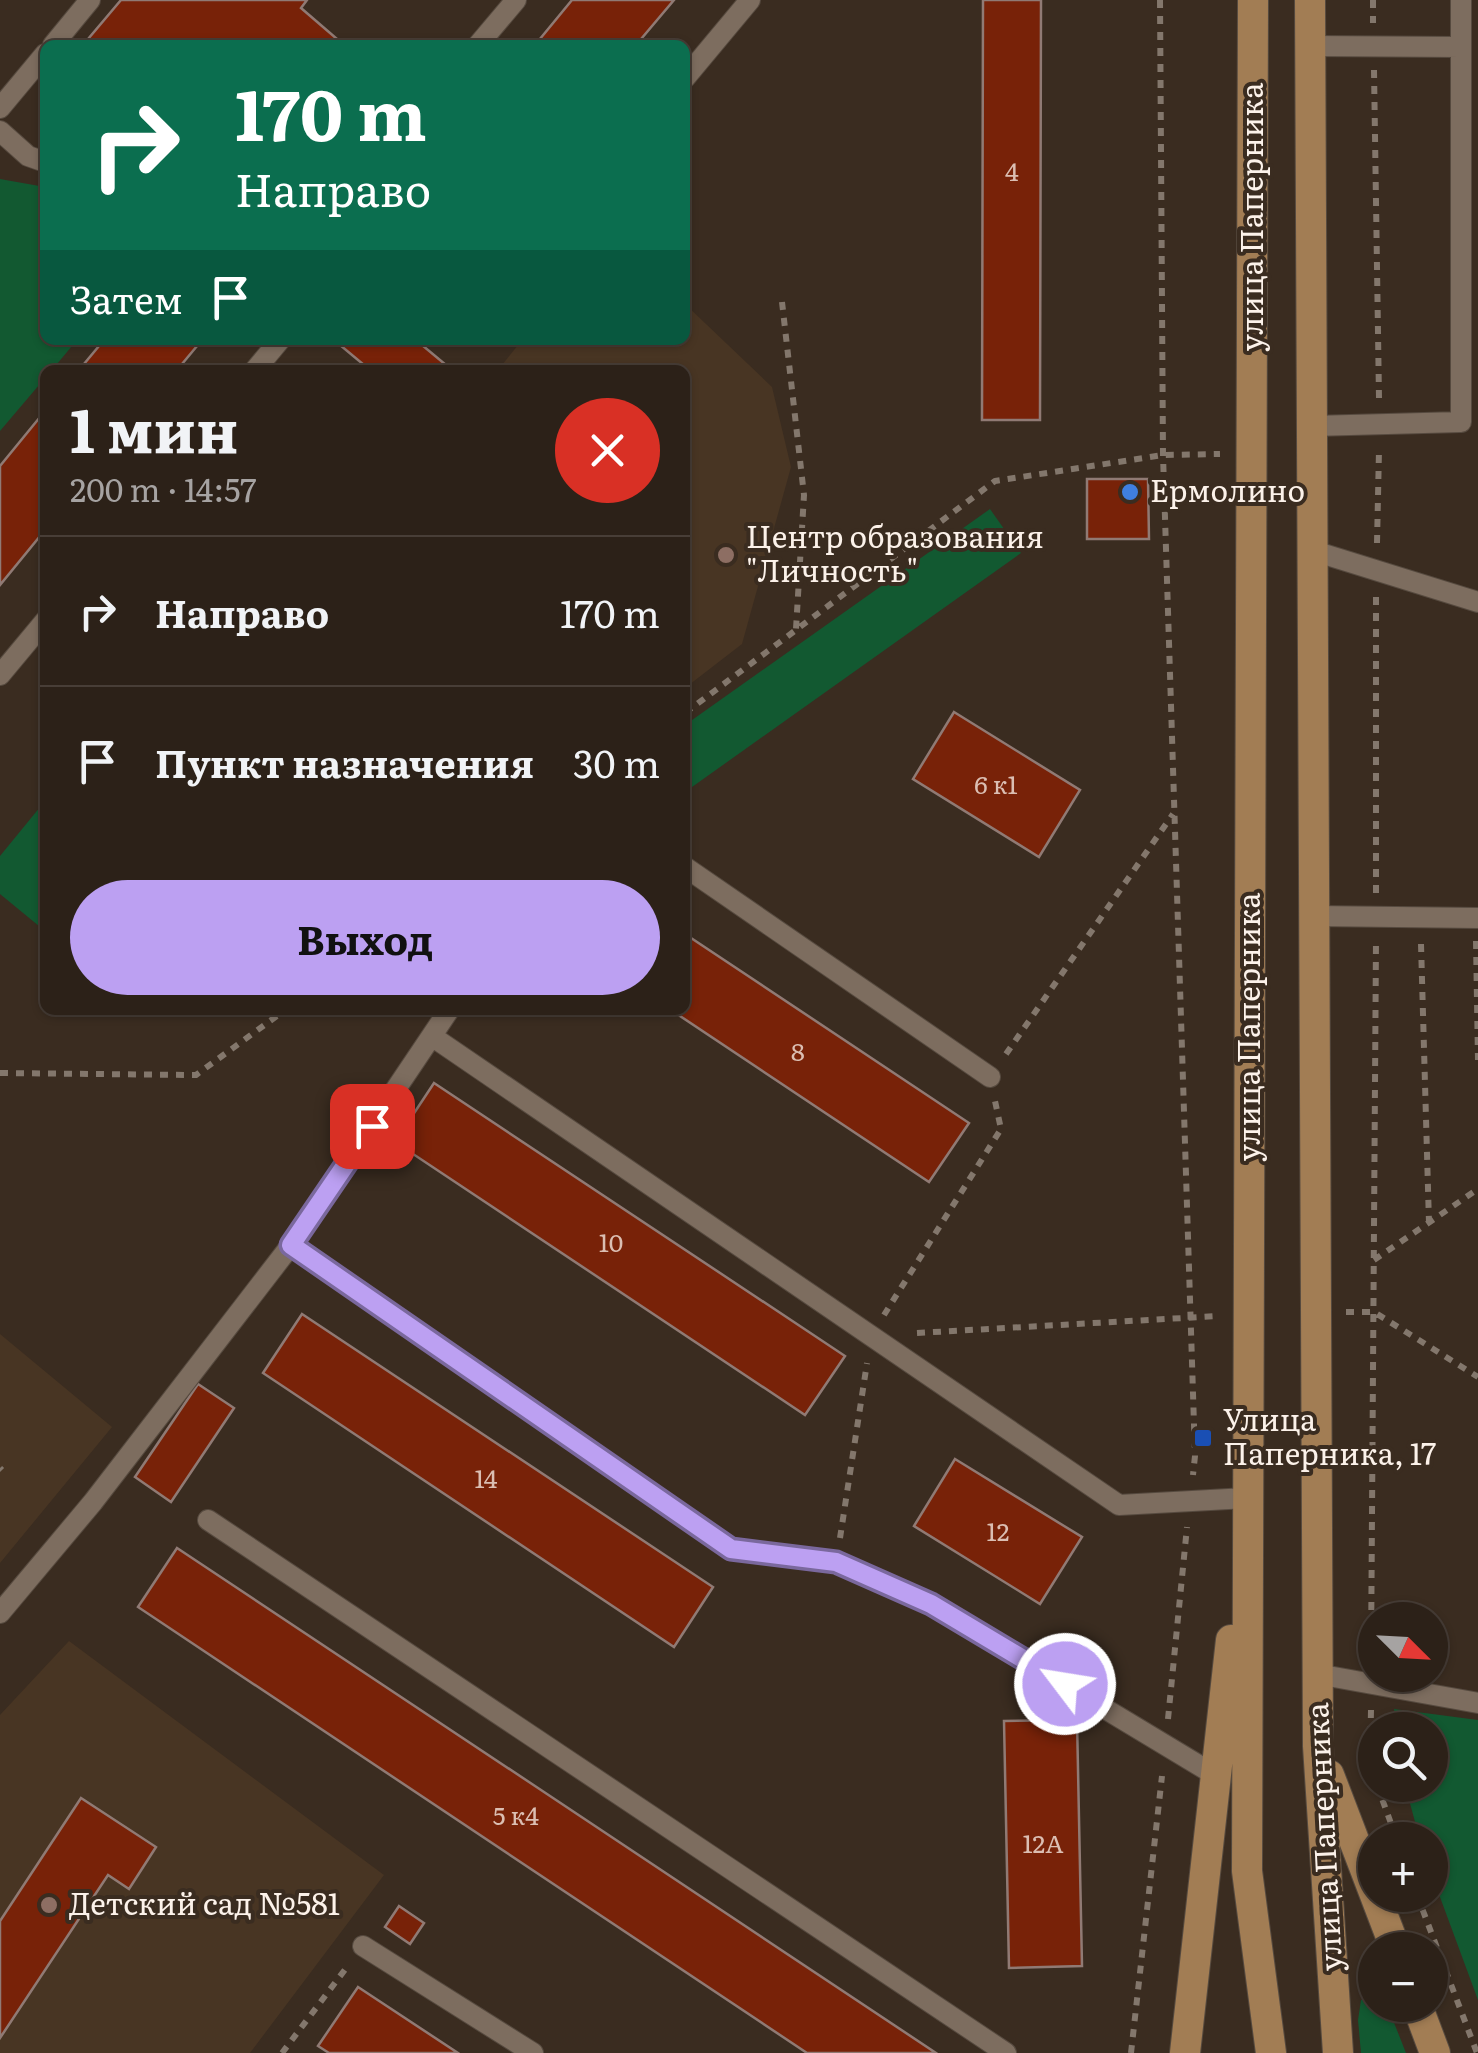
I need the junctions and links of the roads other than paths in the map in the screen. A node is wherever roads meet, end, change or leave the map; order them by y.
1 (90, 0) edge
2 (515, 0) edge
3 (750, 0) edge
4 (1253, 0) edge
5 (1310, 0) edge
6 (1460, 0) edge
7 (57, 40) edge
8 (482, 40) edge
9 (1310, 46) junction
10 (1460, 47) junction
11 (40, 60) edge
12 (690, 72) edge
13 (0, 108) edge
14 (0, 131) edge
15 (40, 160) edge
16 (276, 345) edge
17 (259, 365) edge
18 (1313, 426) junction
19 (1314, 551) junction
20 (1478, 602) edge
21 (40, 627) edge
22 (0, 675) edge
23 (690, 871) edge
24 (1315, 916) junction
25 (1477, 922) edge
26 (446, 1015) edge
27 (433, 1037) junction
28 (990, 1076) road end
29 (291, 1245) junction
30 (1247, 1498) junction
31 (208, 1520) dead end
32 (0, 1613) edge
33 (1318, 1674) junction
34 (1478, 1703) edge
35 (1318, 1746) junction
36 (1215, 1775) junction
37 (1389, 1932) edge
38 (364, 1946) road end
39 (1423, 2022) edge
40 (532, 2053) edge
41 (1006, 2053) edge
42 (1185, 2053) edge
43 (1271, 2053) edge
44 (1338, 2053) edge
45 (1435, 2053) edge

1 - 7 lane
2 - 8 lane
3 - 12 lane
4 - 30 main road, улица Паперника
5 - 9 main road, улица Паперника
6 - 10 lane
9 - 10 lane
9 - 18 main road, улица Паперника
10 - 18 lane
11 - 13 lane
14 - 15 lane
16 - 17 lane
18 - 19 main road, улица Паперника
19 - 20 lane
19 - 24 main road, улица Паперника
21 - 22 lane
23 - 28 lane
24 - 25 lane
24 - 33 main road, улица Паперника
26 - 27 lane
27 - 29 lane
27 - 30 lane
29 - 32 lane
29 - 36 lane
30 - 36 main road
30 - 43 main road, улица Паперника
31 - 41 lane
33 - 34 lane
33 - 35 main road, улица Паперника
35 - 37 main road
35 - 44 main road, улица Паперника
36 - 42 main road
38 - 40 lane
39 - 45 main road

